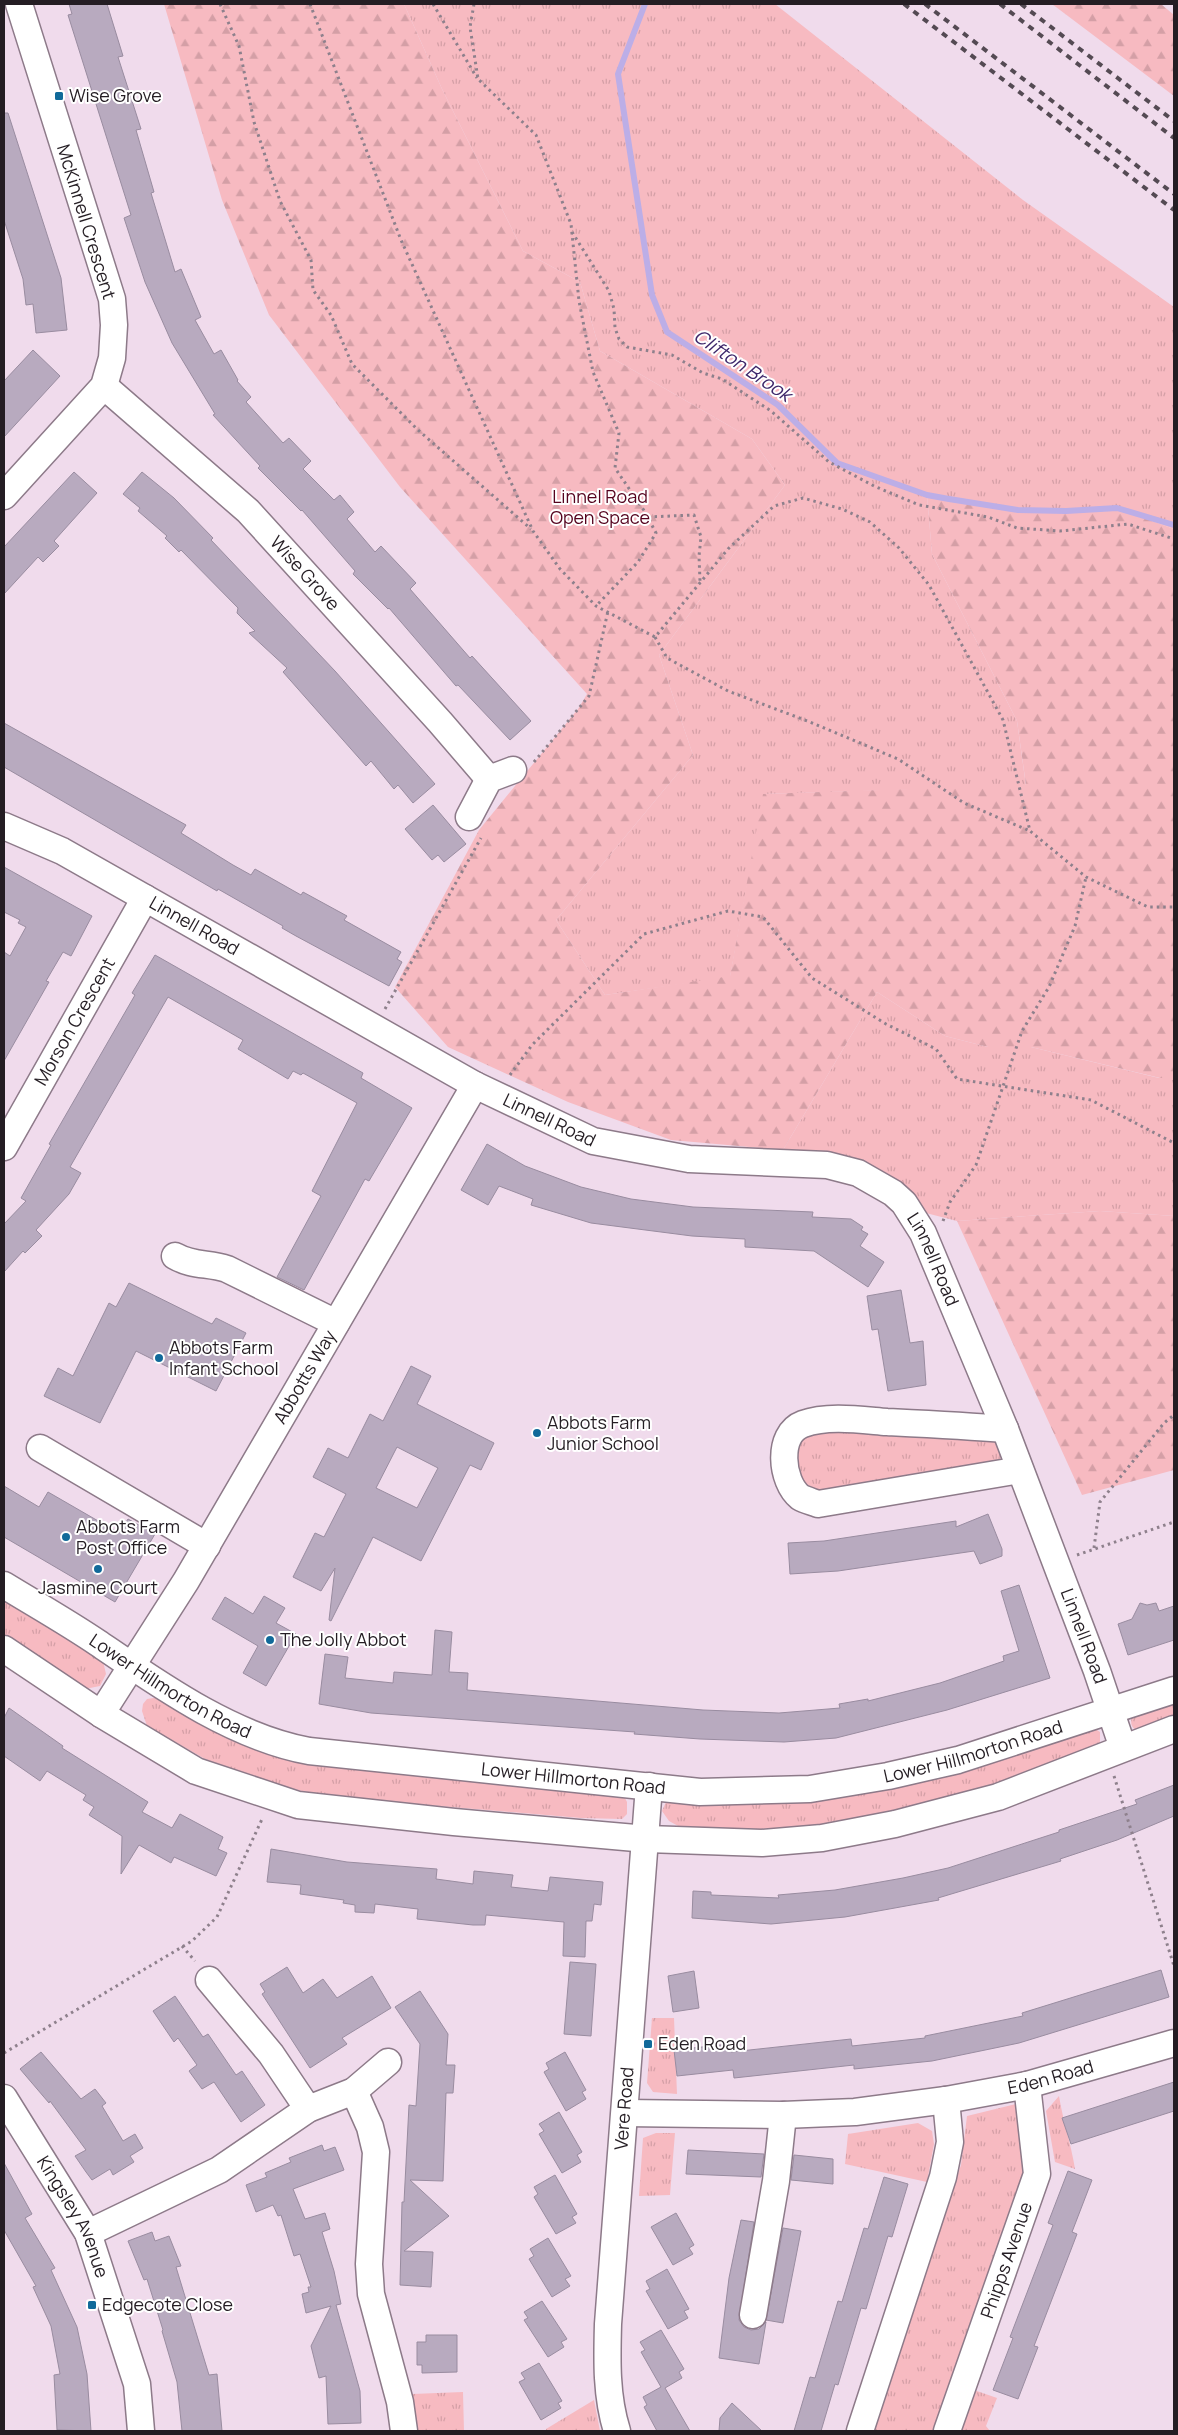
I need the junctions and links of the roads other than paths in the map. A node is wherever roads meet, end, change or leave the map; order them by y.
1 (19, 4) edge
2 (104, 386) junction
3 (4, 496) edge
4 (513, 770) road end
5 (489, 779) junction
6 (468, 817) road end
7 (4, 826) edge
8 (145, 898) junction
9 (485, 1090) junction
10 (4, 1147) edge
11 (175, 1256) dead end
12 (336, 1323) junction
13 (1005, 1429) junction
14 (40, 1448) dead end
15 (1020, 1470) junction
16 (210, 1540) junction
17 (4, 1585) edge
18 (4, 1649) edge
19 (131, 1667) junction
20 (1174, 1690) edge
21 (1110, 1710) junction
22 (102, 1714) junction
23 (1174, 1729) edge
24 (1115, 1751) junction
25 (649, 1786) junction
26 (647, 1839) junction
27 (210, 1980) dead end
28 (1174, 2043) edge
29 (388, 2062) dead end
30 (1027, 2085) junction
31 (354, 2091) junction
32 (4, 2098) edge
33 (946, 2100) junction
34 (308, 2109) junction
35 (625, 2113) junction
36 (783, 2115) junction
37 (88, 2233) junction
38 (753, 2315) dead end
39 (141, 2431) edge
40 (404, 2431) edge
41 (617, 2431) edge
42 (860, 2431) edge
43 (947, 2431) edge

1 - 2 street, McKinnell Crescent
2 - 3 street, McKinnell Crescent
2 - 5 street, Wise Grove
4 - 5 street
5 - 6 street
7 - 8 street, Linnell Road
8 - 9 street, Linnell Road
8 - 10 street, Morson Crescent
9 - 12 street, Abbotts Way
9 - 13 street, Linnell Road
11 - 12 street
12 - 16 street, Abbotts Way
13 - 15 street, Linnell Road
13 - 15 street
14 - 16 street
15 - 21 street, Linnell Road
16 - 19 street, Abbotts Way
17 - 19 street, Lower Hillmorton Road
18 - 22 street
19 - 22 street, Abbotts Way
19 - 25 street, Lower Hillmorton Road
20 - 21 street, Lower Hillmorton Road
21 - 24 street, Linnell Road
21 - 25 street, Lower Hillmorton Road
22 - 26 street
23 - 24 street
24 - 26 street
25 - 26 street, Vere Road
26 - 35 street, Vere Road
27 - 34 street
28 - 30 street, Eden Road
29 - 31 street
30 - 33 street, Eden Road
30 - 43 street, Phipps Avenue
31 - 34 street
31 - 40 street
32 - 37 street, Kingsley Avenue
33 - 36 street, Eden Road
33 - 42 street
34 - 37 street
35 - 36 street, Eden Road
35 - 41 street, Vere Road
36 - 38 street
37 - 39 street, Kingsley Avenue

